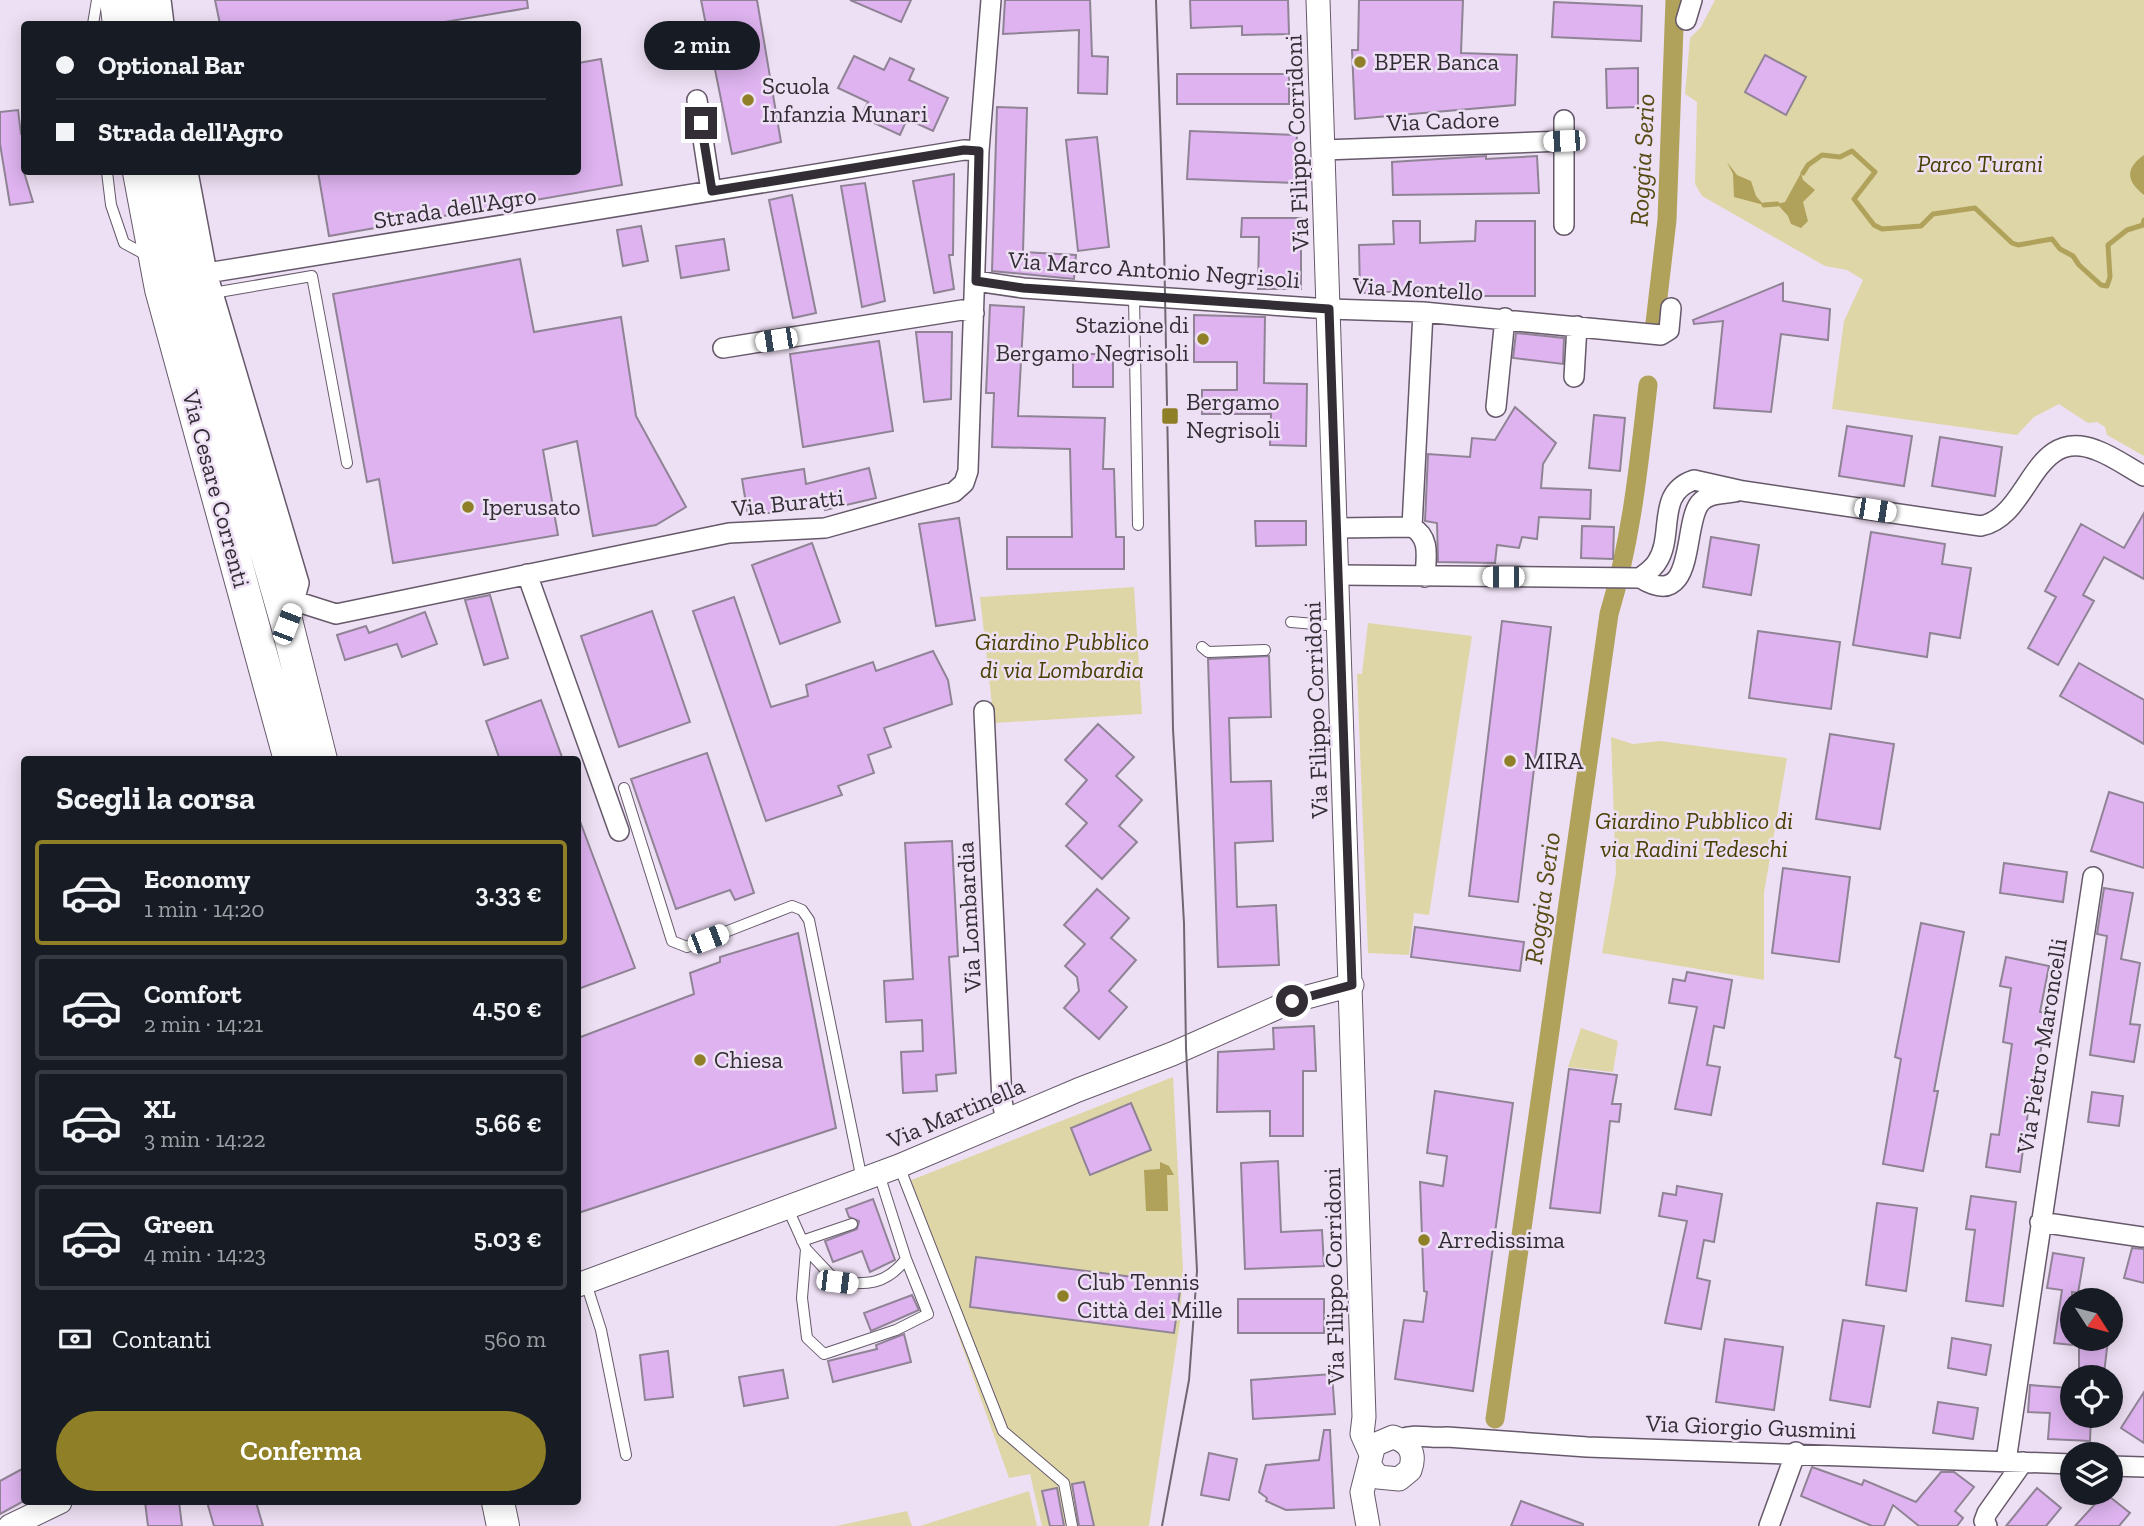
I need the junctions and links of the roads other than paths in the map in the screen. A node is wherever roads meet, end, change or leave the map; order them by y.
1 (97, 0) edge
2 (116, 0) edge
3 (140, 0) edge
4 (161, 0) edge
5 (990, 0) edge
6 (1318, 0) edge
7 (1692, 0) edge
8 (1686, 19) dead end
9 (94, 21) edge
10 (119, 21) edge
11 (143, 21) edge
12 (164, 21) edge
13 (697, 100) dead end
14 (1564, 120) dead end
15 (1564, 141) junction
16 (1324, 150) junction
17 (979, 151) junction
18 (107, 175) edge
19 (140, 175) edge
20 (167, 175) edge
21 (189, 175) edge
22 (712, 191) junction
23 (1564, 225) dead end
24 (155, 259) junction
25 (207, 273) junction
26 (976, 281) junction
27 (213, 293) junction
28 (1135, 296) junction
29 (1671, 308) dead end
30 (1329, 309) junction
31 (1423, 312) junction
32 (974, 313) junction
33 (1505, 318) junction
34 (1577, 326) junction
35 (723, 348) dead end
36 (1574, 377) dead end
37 (1496, 407) dead end
38 (347, 463) dead end
39 (2144, 476) edge
40 (1743, 491) junction
41 (1138, 525) dead end
42 (1412, 527) junction
43 (1336, 528) junction
44 (527, 575) junction
45 (1338, 575) junction
46 (1425, 577) junction
47 (1633, 578) junction
48 (291, 612) junction
49 (1291, 622) dead end
50 (1340, 626) junction
51 (1202, 647) dead end
52 (1265, 650) dead end
53 (984, 711) dead end
54 (306, 755) edge
55 (624, 788) dead end
56 (619, 831) dead end
57 (2093, 877) dead end
58 (1352, 985) junction
59 (1006, 1121) junction
60 (880, 1173) junction
61 (788, 1209) junction
62 (890, 1211) junction
63 (879, 1215) dead end
64 (2040, 1222) junction
65 (852, 1224) dead end
66 (2142, 1237) dead end
67 (804, 1245) junction
68 (906, 1259) junction
69 (582, 1284) edge
70 (1429, 1439) junction
71 (1382, 1449) junction
72 (1796, 1452) junction
73 (626, 1455) dead end
74 (2015, 1462) junction
75 (1413, 1464) junction
76 (2060, 1464) edge
77 (2123, 1466) edge
78 (2144, 1467) edge
79 (1392, 1481) junction
80 (54, 1505) edge
81 (499, 1505) edge
82 (1368, 1519) edge
83 (10, 1526) edge
84 (503, 1526) edge
85 (1072, 1526) edge
86 (1769, 1526) edge
87 (1987, 1526) edge

1 - 9 lane
2 - 10 highway
3 - 11 highway
4 - 12 street
5 - 17 street, Via Buratti
6 - 16 street, Via Filippo Corridoni
7 - 8 street
13 - 22 street
14 - 15 street
15 - 16 street, Via Cadore
15 - 23 street
16 - 30 street, Via Filippo Corridoni
17 - 22 street, Strada dell'Agro
17 - 26 street, Via Buratti
18 - 24 lane
19 - 24 highway, Via Cesare Correnti
20 - 48 highway, Via Cesare Correnti
21 - 25 street, Via Cesare Correnti
22 - 25 street, Strada dell'Agro
24 - 54 highway, Via Cesare Correnti
25 - 27 street, Via Cesare Correnti
26 - 28 street, Via Marco Antonio Negrisoli
26 - 32 street, Via Buratti
27 - 38 lane
27 - 48 street, Via Cesare Correnti
28 - 30 street, Via Marco Antonio Negrisoli
28 - 41 lane
29 - 34 street, Via Montello
30 - 31 street, Via Montello
30 - 43 street, Via Filippo Corridoni
31 - 33 street, Via Montello
31 - 42 street
32 - 35 street
32 - 44 street, Via Buratti
33 - 34 street, Via Montello
33 - 37 street, Via Montello
34 - 36 street
39 - 40 street
40 - 47 street
40 - 47 street
42 - 43 street
42 - 46 street
43 - 45 street, Via Filippo Corridoni
44 - 48 street, Via Buratti
44 - 56 street
45 - 46 street
45 - 50 street, Via Filippo Corridoni
46 - 47 street
48 - 54 highway, Via Cesare Correnti
49 - 50 lane
50 - 58 street, Via Filippo Corridoni
51 - 52 lane
53 - 59 street, Via Lombardia
55 - 60 lane
57 - 64 street, Via Pietro Maroncelli
58 - 59 street, Via Martinella
58 - 71 street, Via Filippo Corridoni
59 - 60 street, Via Martinella
60 - 61 street, Via Martinella
60 - 62 lane
60 - 85 lane
61 - 67 lane
61 - 69 street, Via Martinella
62 - 63 lane
62 - 68 lane
64 - 66 street
64 - 74 street, Via Pietro Maroncelli
65 - 67 lane
67 - 68 lane
67 - 68 lane
69 - 73 lane
70 - 71 street, Via Giorgio Gusmini
70 - 72 street, Via Giorgio Gusmini
70 - 75 street
71 - 75 street, Via Filippo Corridoni
71 - 79 street, Via Filippo Corridoni
71 - 82 street
72 - 74 street, Via Giorgio Gusmini
72 - 86 street
74 - 76 street, Via Giorgio Gusmini
74 - 87 street
75 - 79 street
77 - 78 street
79 - 82 street
80 - 83 street
81 - 84 highway

